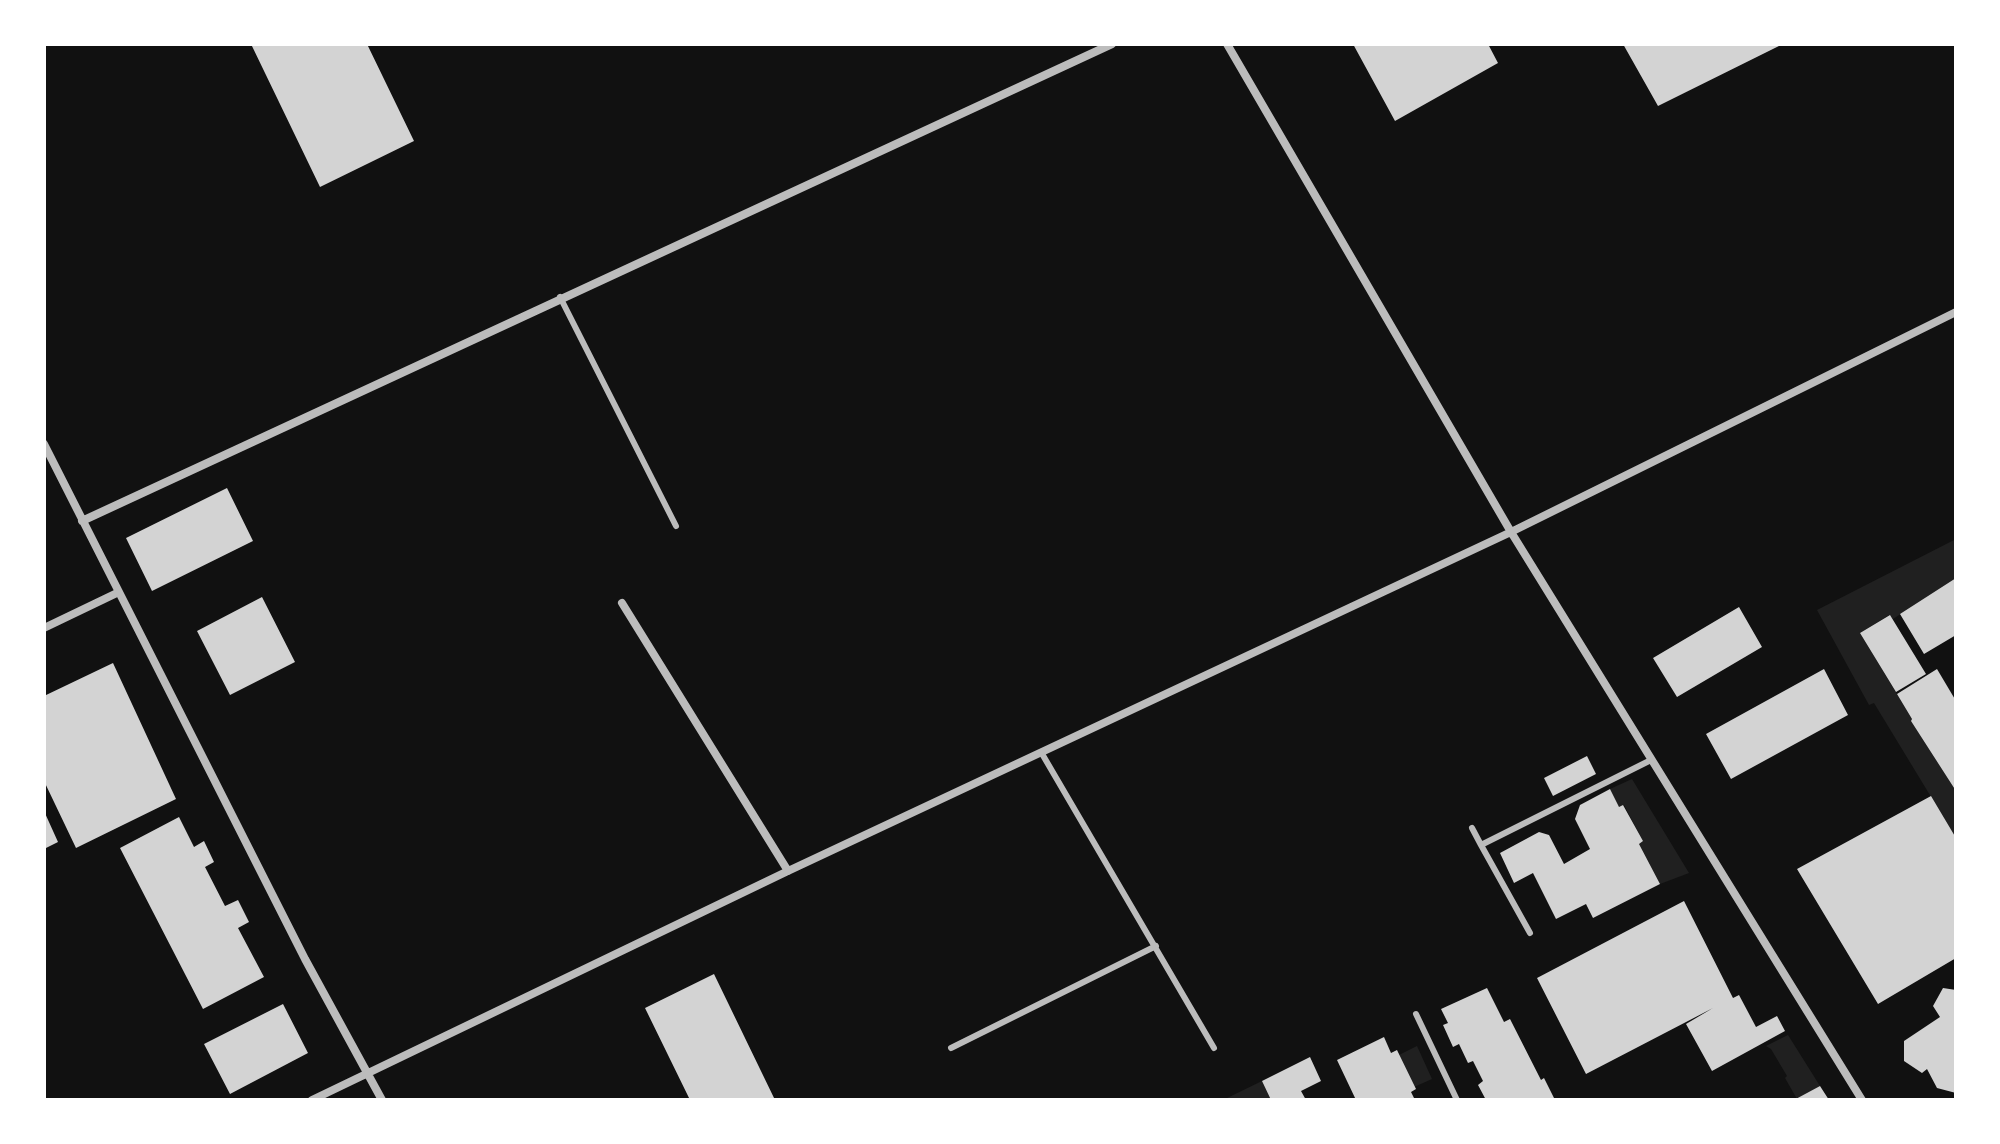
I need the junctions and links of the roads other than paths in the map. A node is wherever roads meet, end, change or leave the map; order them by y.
1 (1112, 44) edge
2 (1227, 44) edge
3 (560, 297) junction
4 (1956, 312) edge
5 (44, 444) edge
6 (82, 521) junction
7 (676, 526) dead end
8 (1511, 532) junction
9 (119, 592) junction
10 (622, 603) dead end
11 (44, 628) edge
12 (1041, 752) junction
13 (1651, 760) junction
14 (1472, 828) dead end
15 (1481, 845) junction
16 (788, 871) junction
17 (1530, 933) dead end
18 (1156, 946) junction
19 (1416, 1014) dead end
20 (951, 1048) dead end
21 (1214, 1048) dead end
22 (368, 1073) junction
23 (312, 1100) edge
24 (382, 1100) edge
25 (1457, 1100) edge
26 (1862, 1100) edge

1 - 3 street
2 - 8 street
3 - 6 street
3 - 7 lane
4 - 8 street
5 - 6 street
6 - 9 street
8 - 12 street
8 - 13 street
9 - 11 street
9 - 22 street
10 - 16 street
12 - 16 street
12 - 18 lane
13 - 15 lane
13 - 26 street
14 - 15 lane
15 - 17 lane
16 - 22 street
18 - 20 lane
18 - 21 lane
19 - 25 lane
22 - 23 street
22 - 24 street

